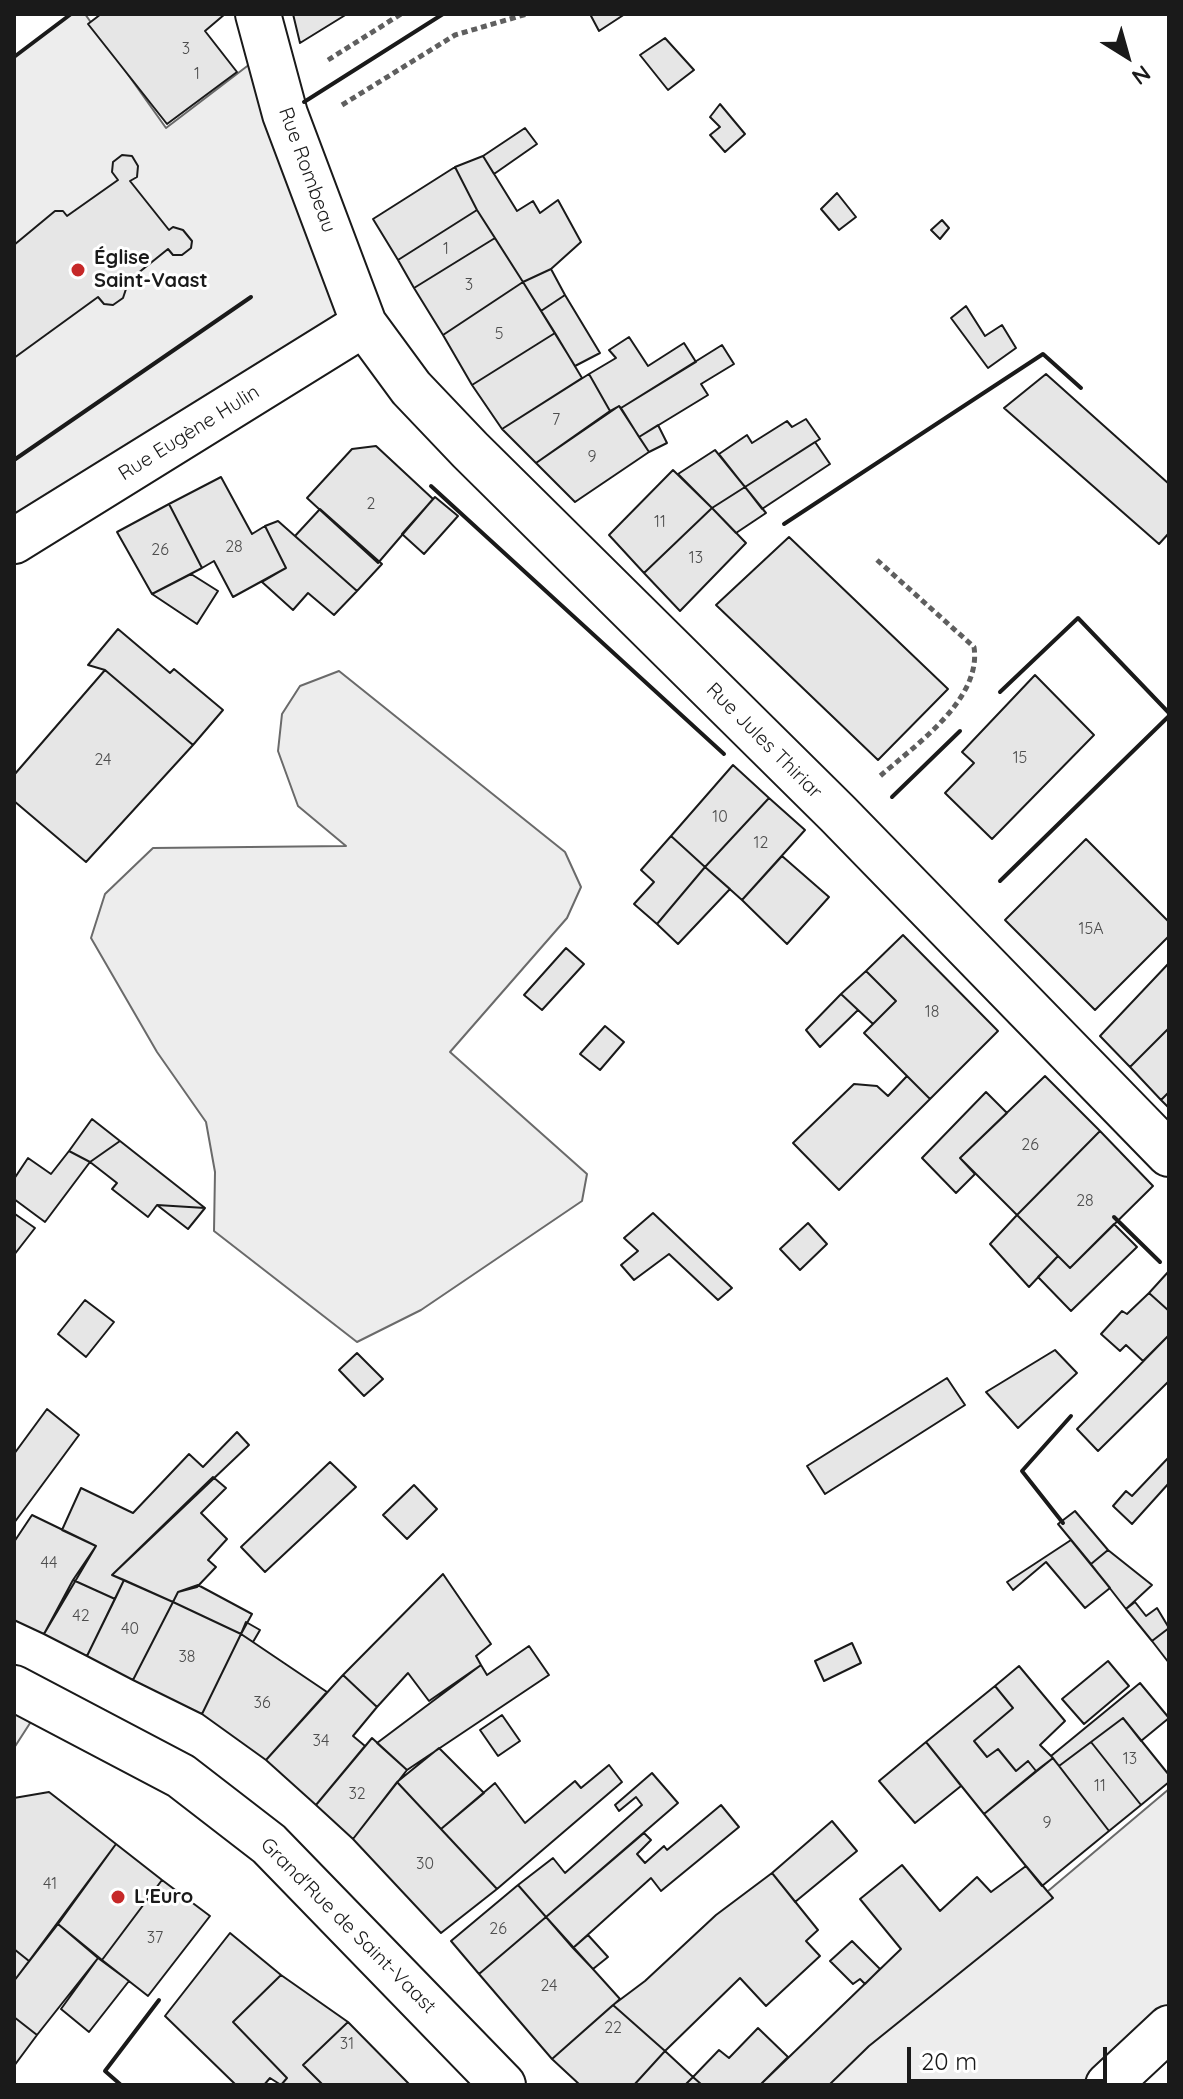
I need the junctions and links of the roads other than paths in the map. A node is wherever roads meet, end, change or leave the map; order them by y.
1 (258, 14) edge
2 (364, 324) junction
3 (14, 541) edge
4 (1169, 1154) edge
5 (14, 1688) edge
6 (1169, 2028) edge
7 (503, 2085) edge
8 (1108, 2085) edge

1 - 2 street, Rue Rombeau
2 - 3 street, Rue Eugène Hulin
2 - 4 street, Rue Jules Thiriar
5 - 7 street, Grand'Rue de Saint-Vaast
6 - 8 street

